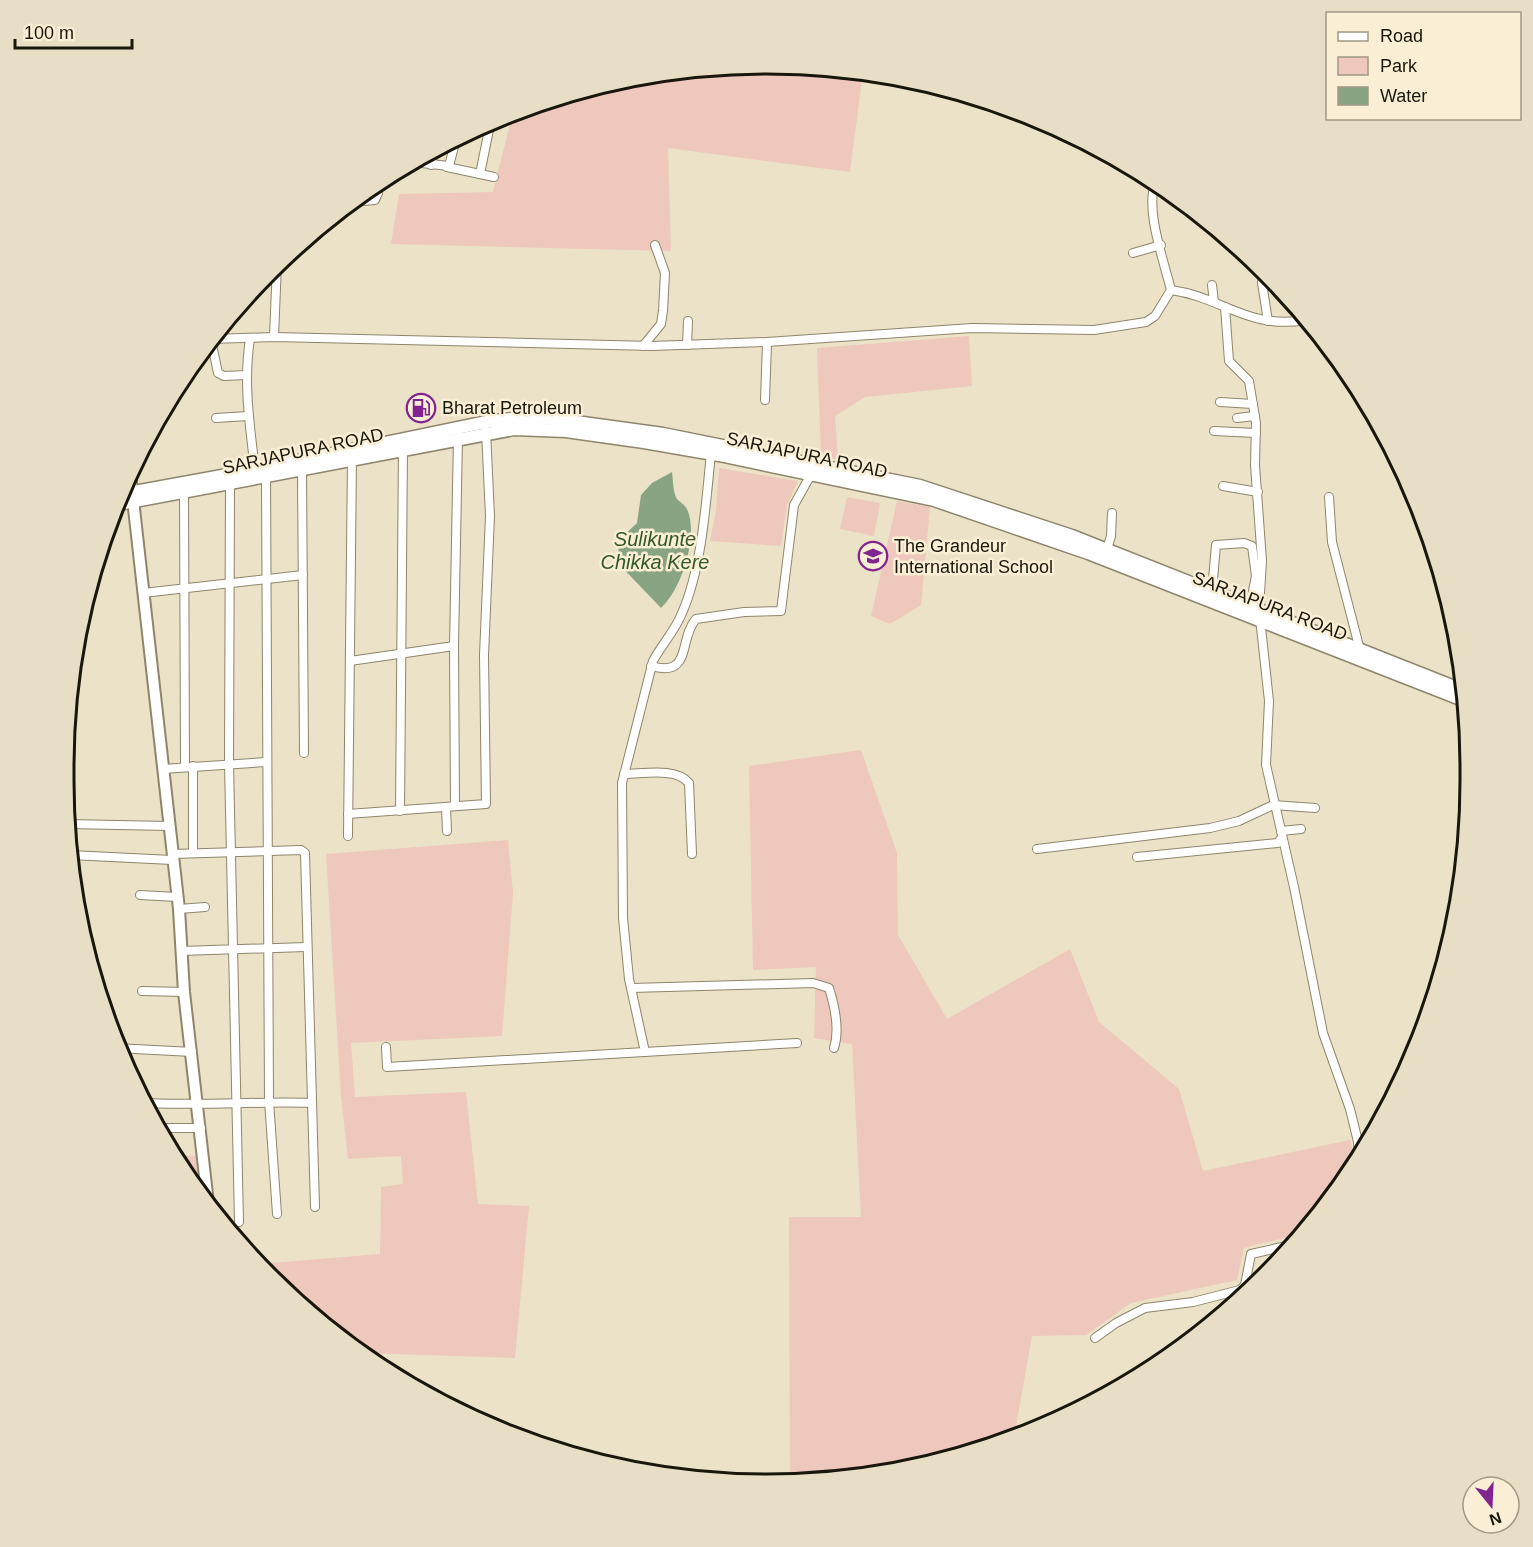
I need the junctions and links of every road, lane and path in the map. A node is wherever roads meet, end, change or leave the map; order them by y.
1 (489, 132) edge
2 (454, 148) edge
3 (432, 160) edge
4 (424, 164) edge
5 (431, 165) junction
6 (447, 167) junction
7 (480, 174) junction
8 (494, 177) dead end
9 (1152, 190) edge
10 (378, 192) edge
11 (367, 201) edge
12 (655, 244) dead end
13 (1161, 246) junction
14 (1133, 253) dead end
15 (276, 276) edge
16 (1262, 282) edge
17 (1212, 285) dead end
18 (1171, 290) junction
19 (1214, 302) junction
20 (1225, 307) junction
21 (1296, 320) edge
22 (688, 321) dead end
23 (1268, 321) junction
24 (274, 337) junction
25 (250, 339) junction
26 (221, 340) edge
27 (767, 342) junction
28 (687, 345) junction
29 (643, 346) junction
30 (213, 350) edge
31 (247, 375) junction
32 (765, 400) dead end
33 (1220, 402) dead end
34 (1253, 404) junction
35 (248, 416) junction
36 (1255, 416) junction
37 (216, 418) dead end
38 (1237, 418) dead end
39 (486, 427) junction
40 (1214, 431) dead end
41 (1256, 433) junction
42 (458, 437) junction
43 (403, 444) junction
44 (711, 453) junction
45 (352, 459) junction
46 (814, 469) junction
47 (255, 470) junction
48 (302, 471) junction
49 (266, 477) junction
50 (230, 484) junction
51 (1223, 486) dead end
52 (1258, 492) junction
53 (184, 493) junction
54 (128, 496) edge
55 (1329, 496) dead end
56 (128, 497) edge
57 (125, 503) edge
58 (1112, 513) dead end
59 (1107, 549) junction
60 (303, 575) junction
61 (266, 580) junction
62 (229, 584) junction
63 (186, 588) junction
64 (1212, 591) junction
65 (143, 593) junction
66 (1256, 612) junction
67 (454, 646) junction
68 (1360, 650) junction
69 (400, 652) junction
70 (350, 661) junction
71 (651, 666) junction
72 (1455, 687) edge
73 (1456, 697) edge
74 (304, 753) dead end
75 (266, 762) junction
76 (229, 764) junction
77 (189, 766) junction
78 (163, 769) junction
79 (624, 774) junction
80 (451, 806) junction
81 (1273, 806) junction
82 (1315, 808) dead end
83 (400, 811) junction
84 (348, 814) junction
85 (75, 824) edge
86 (169, 826) junction
87 (1301, 829) dead end
88 (447, 831) dead end
89 (1281, 834) junction
90 (348, 836) dead end
91 (1037, 849) dead end
92 (267, 851) junction
93 (233, 852) junction
94 (193, 853) junction
95 (692, 854) dead end
96 (78, 855) edge
97 (172, 857) junction
98 (1137, 857) dead end
99 (140, 895) dead end
100 (177, 897) junction
101 (205, 908) dead end
102 (179, 909) junction
103 (306, 947) junction
104 (268, 948) junction
105 (182, 951) junction
106 (232, 951) junction
107 (632, 988) junction
108 (142, 991) dead end
109 (184, 992) junction
110 (797, 1043) dead end
111 (386, 1047) dead end
112 (834, 1048) dead end
113 (127, 1049) edge
114 (192, 1052) junction
115 (645, 1052) junction
116 (269, 1101) junction
117 (236, 1102) junction
118 (153, 1103) edge
119 (311, 1103) junction
120 (198, 1105) junction
121 (167, 1128) edge
122 (201, 1128) junction
123 (1357, 1143) edge
124 (207, 1188) edge
125 (315, 1207) dead end
126 (277, 1214) dead end
127 (239, 1222) dead end
128 (1278, 1248) edge
129 (1246, 1281) edge
130 (1235, 1291) edge
131 (1095, 1338) dead end

1 - 7 street
2 - 6 street
3 - 5 street
4 - 5 street
5 - 6 street
6 - 7 street
7 - 8 street
9 - 13 street
10 - 11 street
12 - 29 street
13 - 14 street
13 - 18 street
15 - 24 street
16 - 23 street
17 - 19 street
18 - 19 street
18 - 27 street
19 - 20 street
20 - 23 street
20 - 34 street
21 - 23 street
22 - 28 street
24 - 25 street
24 - 29 street
25 - 26 street
25 - 31 street
27 - 28 street
27 - 32 street
28 - 29 street
30 - 31 street
31 - 35 street
33 - 34 street
34 - 36 street
35 - 37 street
35 - 47 street
36 - 38 street
36 - 41 street
39 - 42 main road, SARJAPURA ROAD
39 - 43 main road, SARJAPURA ROAD
39 - 44 main road, SARJAPURA ROAD
39 - 46 main road, SARJAPURA ROAD
39 - 80 street
40 - 41 street
41 - 52 street
42 - 43 main road, SARJAPURA ROAD
42 - 67 street
43 - 45 main road, SARJAPURA ROAD
43 - 47 main road, SARJAPURA ROAD
43 - 69 street
44 - 46 main road, SARJAPURA ROAD
44 - 71 street
45 - 48 main road, SARJAPURA ROAD
45 - 70 street
46 - 59 main road, SARJAPURA ROAD
46 - 66 main road, SARJAPURA ROAD
46 - 71 street
47 - 54 main road, SARJAPURA ROAD
48 - 49 main road, SARJAPURA ROAD
48 - 60 street
49 - 50 main road, SARJAPURA ROAD
49 - 61 street
50 - 53 main road, SARJAPURA ROAD
50 - 62 street
51 - 52 street
52 - 66 street
53 - 56 main road, SARJAPURA ROAD
53 - 63 street
55 - 68 street
57 - 65 street
58 - 59 street
59 - 64 main road, SARJAPURA ROAD
60 - 61 street
60 - 74 street
61 - 62 street
61 - 75 street
62 - 63 street
62 - 76 street
63 - 65 street
63 - 77 street
64 - 66 main road, SARJAPURA ROAD
64 - 66 street
65 - 78 street
66 - 68 main road, SARJAPURA ROAD
66 - 73 main road, SARJAPURA ROAD
66 - 81 street
67 - 69 street
67 - 80 street
68 - 72 main road, SARJAPURA ROAD
69 - 70 street
69 - 83 street
70 - 84 street
71 - 79 street
75 - 76 street
75 - 92 street
76 - 77 street
76 - 93 street
77 - 78 street
77 - 94 street
78 - 86 street
79 - 95 street
79 - 107 street
80 - 83 street
80 - 88 street
81 - 82 street
81 - 89 street
81 - 91 street
83 - 84 street
84 - 90 street
85 - 86 street
86 - 97 street
87 - 89 street
89 - 98 street
89 - 123 street
92 - 93 street
92 - 103 street
92 - 104 street
93 - 94 street
93 - 106 street
94 - 97 street
96 - 97 street
97 - 100 street
99 - 100 street
100 - 102 street
101 - 102 street
102 - 105 street
103 - 104 street
103 - 119 street
104 - 106 street
104 - 116 street
105 - 106 street
105 - 109 street
106 - 117 street
107 - 112 street
107 - 115 street
108 - 109 street
109 - 114 street
110 - 115 street
111 - 115 street
113 - 114 street
114 - 120 street
116 - 117 street
116 - 119 street
116 - 126 street
117 - 120 street
117 - 127 street
118 - 120 street
119 - 125 street
120 - 122 street
121 - 122 street
122 - 124 street
128 - 129 street
130 - 131 street

